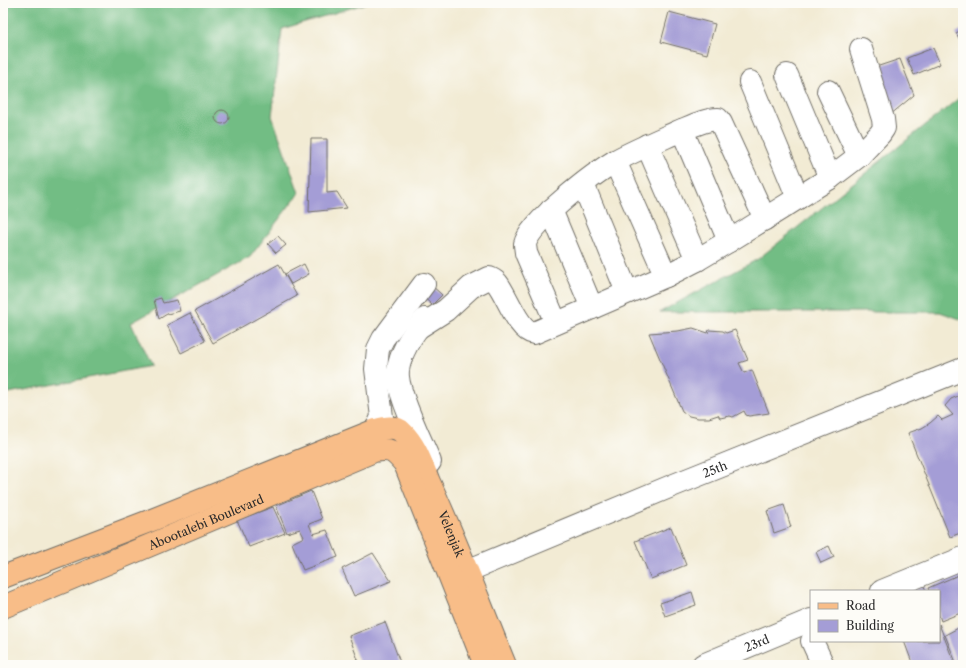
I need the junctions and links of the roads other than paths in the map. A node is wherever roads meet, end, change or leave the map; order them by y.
1 (861, 49) dead end
2 (787, 75) dead end
3 (750, 82) dead end
4 (828, 91) dead end
5 (682, 130) junction
6 (647, 145) junction
7 (859, 156) junction
8 (615, 161) junction
9 (830, 178) junction
10 (583, 184) junction
11 (798, 198) junction
12 (552, 210) junction
13 (765, 219) junction
14 (729, 241) junction
15 (697, 260) junction
16 (666, 276) junction
17 (424, 284) dead end
18 (627, 292) junction
19 (443, 300) dead end
20 (592, 308) junction
21 (556, 323) junction
22 (416, 329) junction
23 (963, 369) edge
24 (399, 385) junction
25 (377, 386) junction
26 (376, 430) junction
27 (405, 464) joint
28 (963, 558) edge
29 (465, 567) junction
30 (3, 577) edge
31 (884, 590) edge
32 (3, 607) edge
33 (810, 631) edge
34 (814, 642) edge
35 (485, 665) edge
36 (505, 665) edge
37 (703, 665) edge
38 (823, 665) edge

1 - 7 street
2 - 9 street
3 - 11 street
4 - 7 street
5 - 6 street
5 - 13 street
5 - 14 street
6 - 8 street
6 - 15 street
7 - 9 street
8 - 10 street
8 - 16 street
9 - 11 street
10 - 12 street
10 - 18 street
11 - 13 street
12 - 20 street
12 - 21 street
13 - 14 street
14 - 15 street
15 - 16 street
16 - 18 street
17 - 25 street
18 - 20 street
19 - 22 street
20 - 21 street
21 - 22 street
22 - 24 street
23 - 29 street, 25th
24 - 25 street
24 - 29 street
25 - 26 street
26 - 29 main road, Velenjak
26 - 30 main road, Abootalebi Boulevard
27 - 32 main road, Abootalebi Boulevard
27 - 35 main road, Velenjak
28 - 31 street
29 - 36 main road, Velenjak
33 - 37 street, 23rd
34 - 38 street

